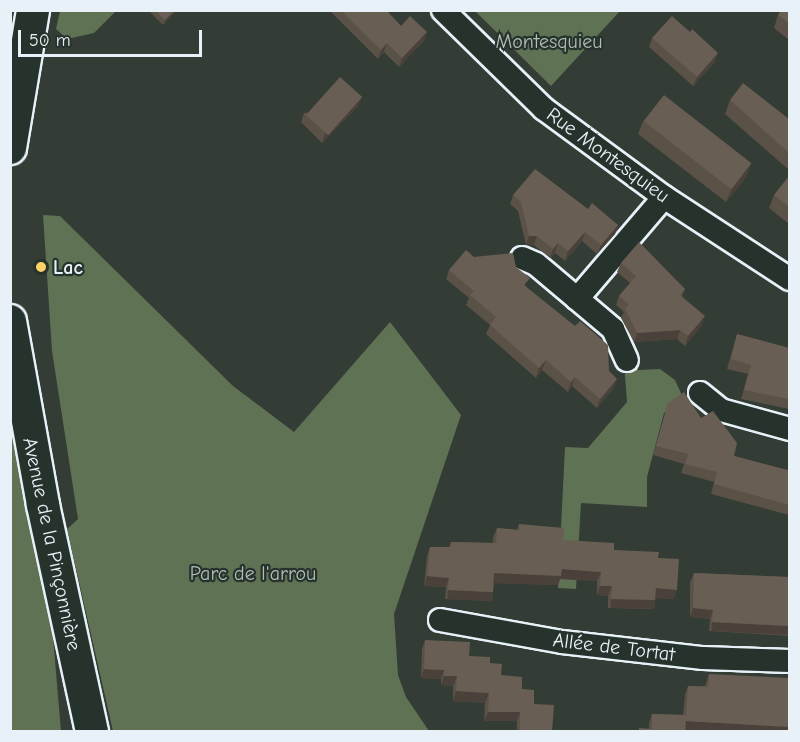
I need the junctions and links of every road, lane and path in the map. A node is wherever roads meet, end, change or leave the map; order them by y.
1 (33, 10) edge
2 (443, 10) edge
3 (10, 148) edge
4 (664, 196) junction
5 (522, 258) dead end
6 (789, 279) edge
7 (578, 298) junction
8 (10, 321) edge
9 (627, 360) dead end
10 (700, 393) dead end
11 (789, 429) edge
12 (440, 620) dead end
13 (789, 661) edge
14 (92, 732) edge

1 - 3 main road
2 - 4 street, Rue Montesquieu
4 - 6 street, Rue Montesquieu
4 - 7 street
5 - 7 street
7 - 9 street
8 - 14 main road, Avenue de la Pinçonnière
10 - 11 street
12 - 13 street, Allée de Tortat

